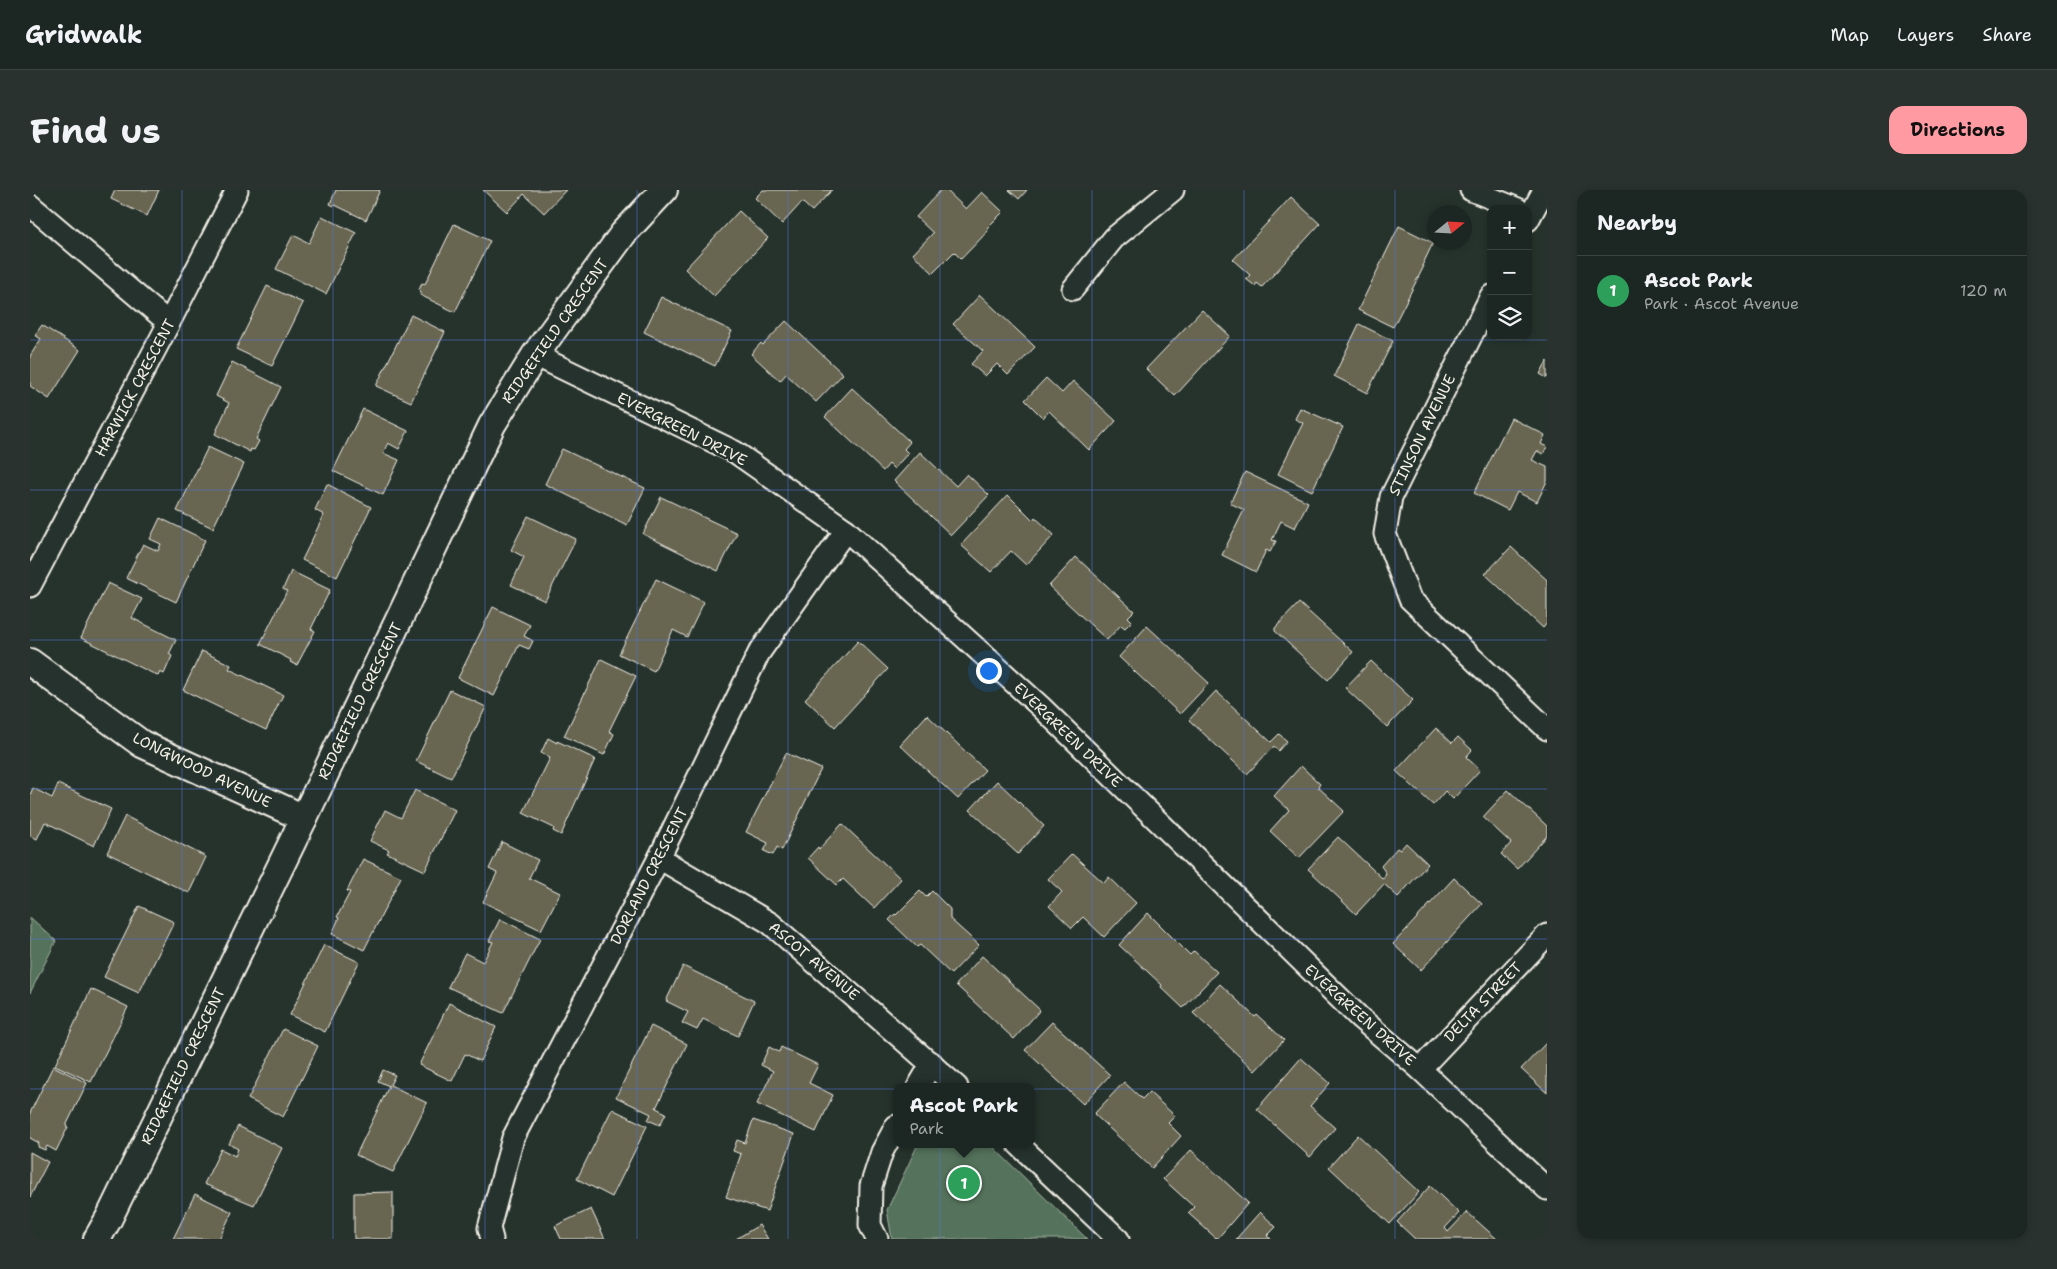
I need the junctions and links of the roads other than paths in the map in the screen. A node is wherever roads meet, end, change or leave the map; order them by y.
1 (237, 190) edge
2 (664, 190) edge
3 (1173, 190) edge
4 (1471, 190) edge
5 (1544, 190) edge
6 (30, 205) edge
7 (1505, 205) edge
8 (1532, 206) edge
9 (1073, 289) dead end
10 (1487, 304) edge
11 (169, 323) junction
12 (535, 355) junction
13 (846, 530) junction
14 (30, 586) edge
15 (30, 662) edge
16 (1547, 729) edge
17 (304, 818) junction
18 (659, 858) junction
19 (1547, 936) edge
20 (932, 1063) junction
21 (1420, 1069) junction
22 (920, 1083) edge
23 (953, 1083) edge
24 (893, 1132) edge
25 (1022, 1148) edge
26 (1547, 1188) edge
27 (96, 1239) edge
28 (492, 1239) edge
29 (877, 1239) edge
30 (1118, 1239) edge

1 - 11 street, HARWICK CRESCENT
2 - 12 street, RIDGEFIELD CRESCENT
3 - 9 street
4 - 7 street
5 - 8 street
6 - 11 street
10 - 16 street, STINSON AVENUE
11 - 14 street, HARWICK CRESCENT
12 - 13 street, EVERGREEN DRIVE
12 - 17 street, RIDGEFIELD CRESCENT
13 - 18 street, DORLAND CRESCENT
13 - 21 street, EVERGREEN DRIVE
15 - 17 street, LONGWOOD AVENUE
17 - 27 street, RIDGEFIELD CRESCENT
18 - 20 street, ASCOT AVENUE
18 - 28 street, DORLAND CRESCENT
19 - 21 street, DELTA STREET
20 - 22 street
20 - 23 street, ASCOT AVENUE
21 - 26 street, EVERGREEN DRIVE
24 - 29 street
25 - 30 street

